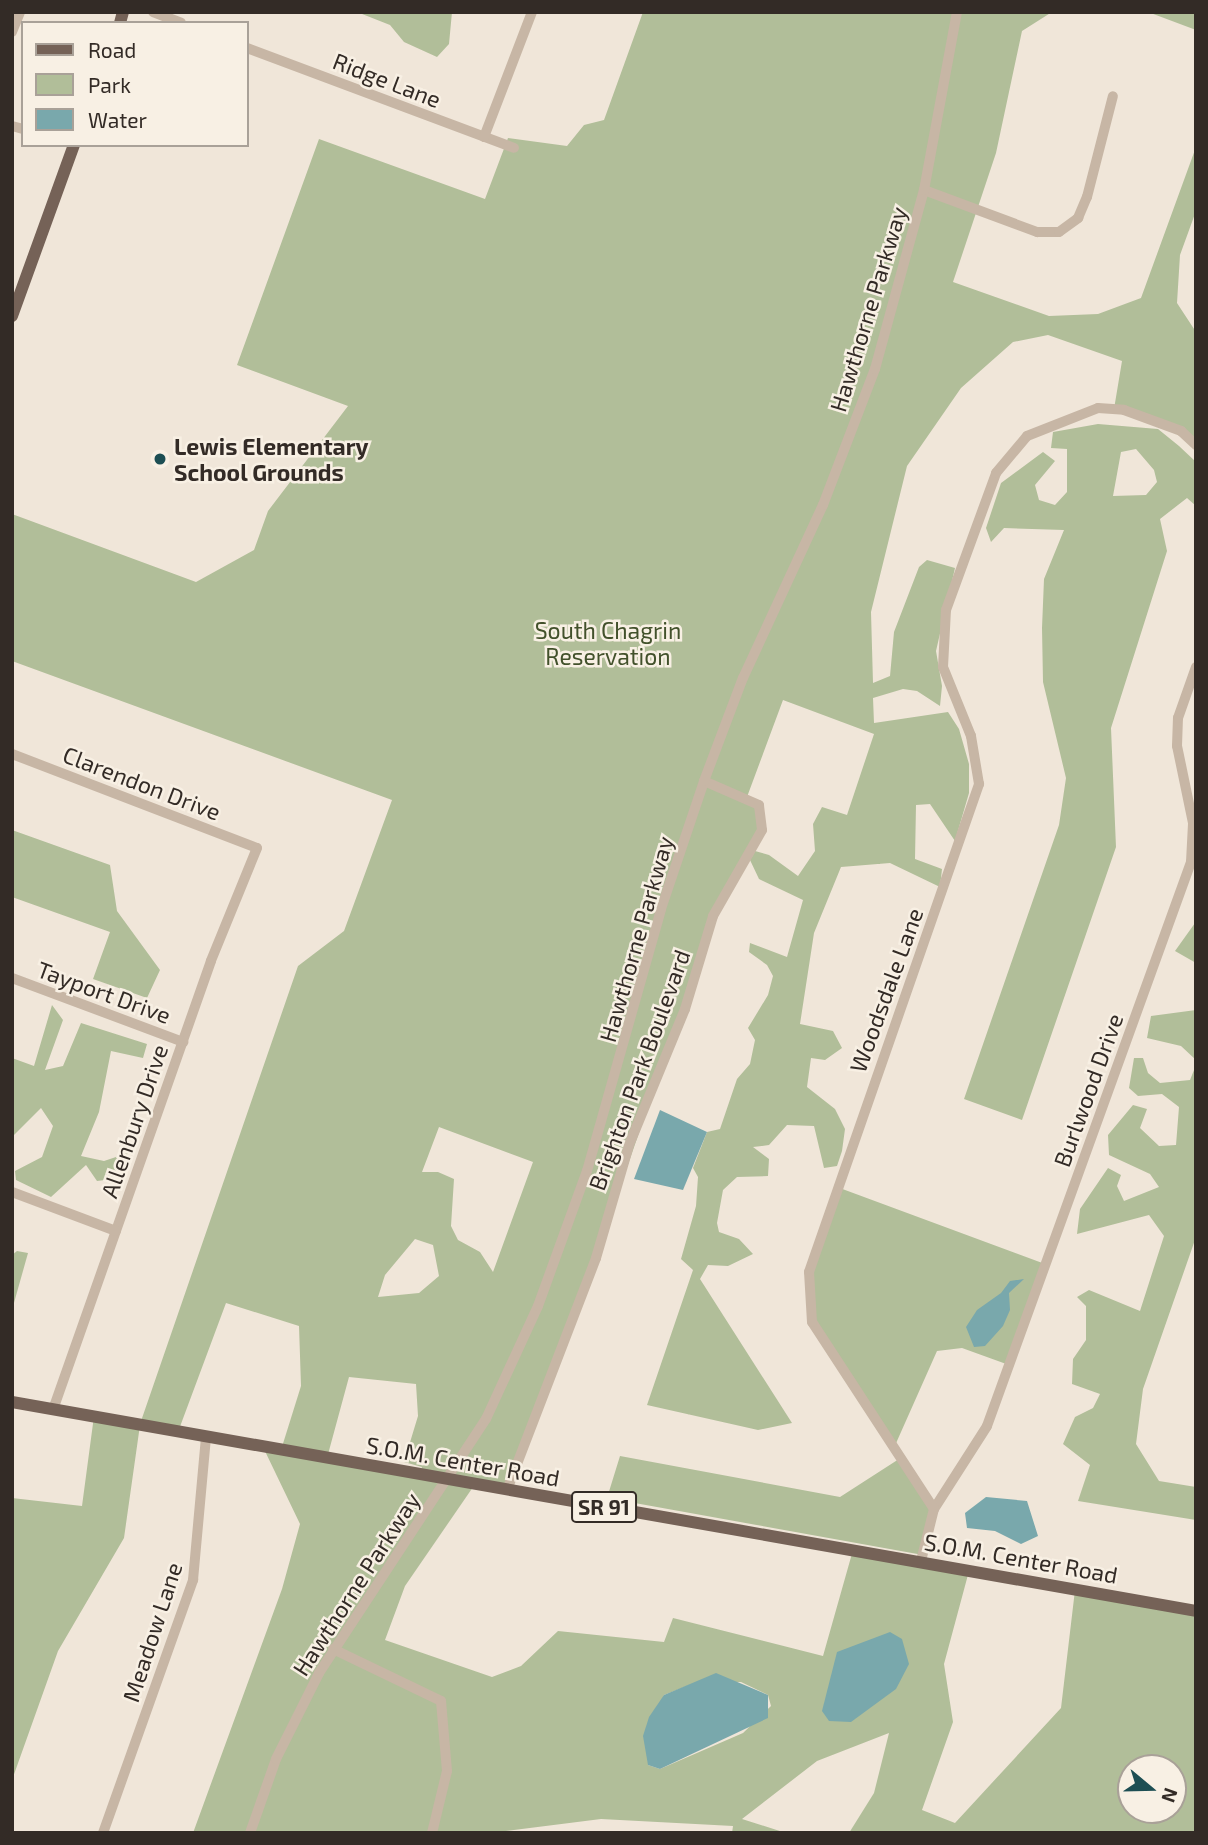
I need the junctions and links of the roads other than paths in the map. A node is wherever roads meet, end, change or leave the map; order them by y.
1 (20, 12) edge
2 (153, 12) edge
3 (533, 12) edge
4 (957, 12) edge
5 (176, 21) edge
6 (12, 32) edge
7 (248, 48) edge
8 (1113, 96) dead end
9 (484, 137) junction
10 (71, 147) edge
11 (514, 148) dead end
12 (924, 190) junction
13 (12, 316) edge
14 (1196, 445) edge
15 (1196, 667) edge
16 (12, 754) edge
17 (704, 781) junction
18 (257, 848) joint
19 (12, 978) edge
20 (183, 1042) junction
21 (12, 1192) edge
22 (116, 1231) junction
23 (12, 1402) edge
24 (53, 1409) junction
25 (206, 1437) junction
26 (447, 1479) junction
27 (508, 1490) junction
28 (934, 1508) junction
29 (921, 1561) junction
30 (1196, 1611) edge
31 (333, 1649) junction
32 (103, 1833) edge
33 (250, 1833) edge
34 (432, 1833) edge

1 - 6 street
2 - 5 street
3 - 9 street
4 - 12 street, Hawthorne Parkway
7 - 9 street, Ridge Lane
8 - 12 street
9 - 11 street, Ridge Lane
10 - 13 main road
12 - 17 street, Hawthorne Parkway
14 - 28 street, Woodsdale Lane
15 - 28 street, Burlwood Drive
16 - 18 street, Clarendon Drive
17 - 26 street, Hawthorne Parkway
17 - 27 street, Brighton Park Boulevard
18 - 20 street, Allenbury Drive
19 - 20 street, Tayport Drive
20 - 22 street, Allenbury Drive
21 - 22 street
22 - 24 street, Allenbury Drive
23 - 24 main road, S.O.M. Center Road / SR 91
24 - 25 main road, S.O.M. Center Road / SR 91
25 - 26 main road, S.O.M. Center Road / SR 91
25 - 32 street, Meadow Lane
26 - 27 main road, S.O.M. Center Road / SR 91
26 - 31 street, Hawthorne Parkway
27 - 29 main road, S.O.M. Center Road / SR 91
28 - 29 street
29 - 30 main road, S.O.M. Center Road / SR 91
31 - 33 street, Hawthorne Parkway
31 - 34 street

